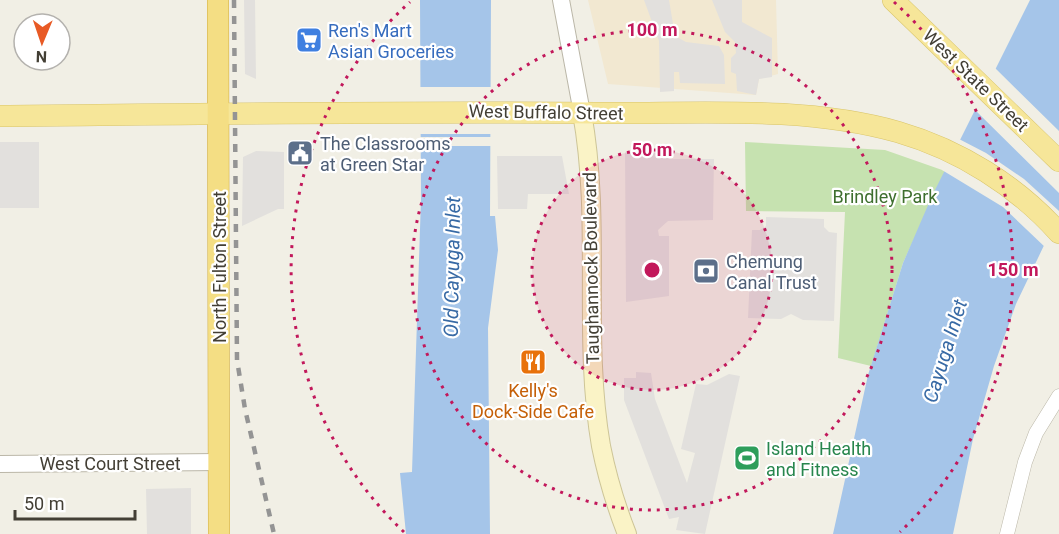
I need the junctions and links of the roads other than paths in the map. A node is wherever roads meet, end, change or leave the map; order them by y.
1 (218, 0) edge
2 (561, 0) edge
3 (893, 0) edge
4 (219, 113) junction
5 (582, 113) junction
6 (0, 116) edge
7 (1059, 161) edge
8 (1059, 233) edge
9 (1059, 396) edge
10 (219, 462) junction
11 (0, 464) edge
12 (219, 534) edge
13 (627, 534) edge
14 (1007, 534) edge

1 - 4 highway, North Fulton Street
2 - 5 street, Taughannock Boulevard
3 - 7 main road, West State Street
4 - 5 main road, West Buffalo Street
4 - 6 main road, West Buffalo Street
4 - 10 highway, North Fulton Street
5 - 8 main road, West Buffalo Street
5 - 13 main road, Taughannock Boulevard
9 - 14 street
10 - 11 street, West Court Street
10 - 12 highway, North Fulton Street

